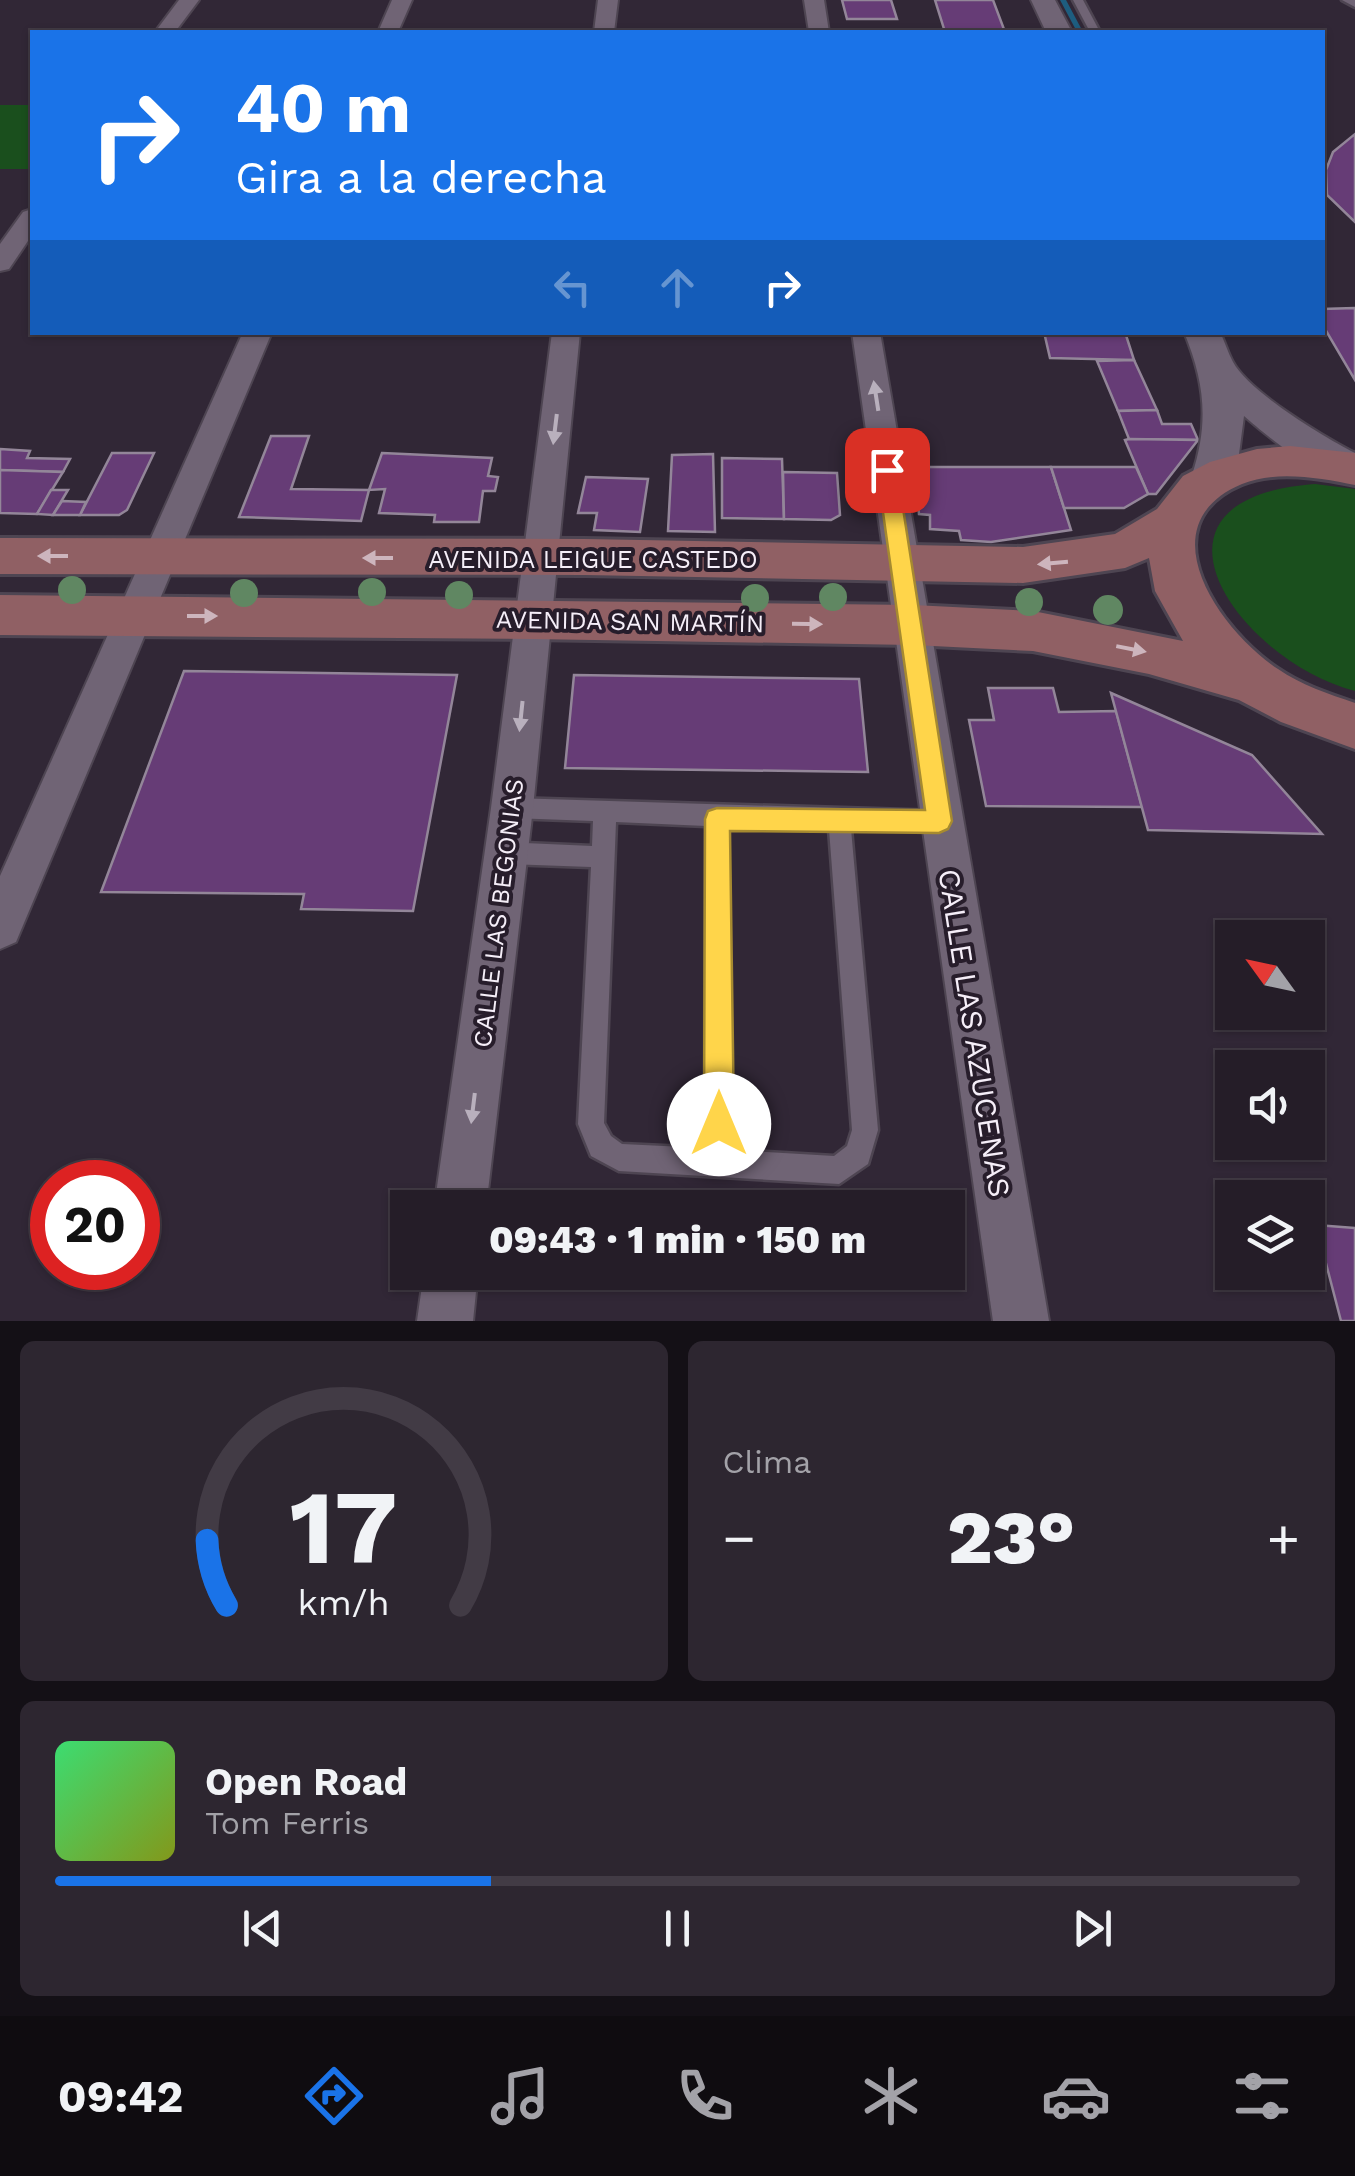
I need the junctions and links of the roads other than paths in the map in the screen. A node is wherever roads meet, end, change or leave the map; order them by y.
1 (188, 0) edge
2 (402, 0) edge
3 (608, 0) edge
4 (814, 0) edge
5 (1043, 0) edge
6 (1078, 0) edge
7 (1346, 0) edge
8 (1355, 4) edge
9 (166, 30) edge
10 (389, 30) edge
11 (604, 30) edge
12 (819, 30) edge
13 (1058, 30) edge
14 (1094, 30) edge
15 (30, 220) edge
16 (0, 263) edge
17 (257, 335) edge
18 (566, 335) edge
19 (866, 335) edge
20 (1203, 335) edge
21 (1220, 374) junction
22 (1352, 468) edge
23 (1213, 476) junction
24 (1176, 520) junction
25 (162, 555) junction
26 (0, 556) edge
27 (540, 559) junction
28 (902, 562) junction
29 (0, 614) edge
30 (132, 616) junction
31 (532, 619) junction
32 (913, 625) junction
33 (1254, 682) junction
34 (1355, 726) edge
35 (512, 808) junction
36 (606, 812) junction
37 (717, 819) junction
38 (839, 819) junction
39 (939, 821) junction
40 (506, 853) junction
41 (602, 857) junction
42 (0, 927) edge
43 (719, 1162) junction
44 (462, 1190) edge
45 (449, 1290) edge
46 (445, 1321) edge
47 (1021, 1321) edge

1 - 9 street
2 - 10 street
3 - 11 street
4 - 12 street
5 - 13 street
6 - 14 lane
7 - 8 lane
15 - 16 street
17 - 25 street
18 -> 27 street, CALLE LAS BEGONIAS
28 -> 19 street, CALLE LAS AZUCENAS
20 - 21 street
21 - 22 street
21 - 23 street
22 - 23 main road
23 - 24 main road
24 -> 28 main road, AVENIDA LEIGUE CASTEDO
24 - 33 main road
25 -> 26 main road, AVENIDA LEIGUE CASTEDO
27 -> 25 main road, AVENIDA LEIGUE CASTEDO
25 - 30 street
27 - 28 main road, AVENIDA LEIGUE CASTEDO
27 - 31 street, CALLE LAS BEGONIAS
28 - 32 street, CALLE LAS AZUCENAS
29 - 30 main road, AVENIDA SAN MARTÍN
30 -> 31 main road, AVENIDA SAN MARTÍN
30 - 42 street
31 -> 32 main road, AVENIDA SAN MARTÍN
31 -> 35 street, CALLE LAS BEGONIAS
32 -> 33 main road, AVENIDA SAN MARTÍN
32 - 39 street, CALLE LAS AZUCENAS
33 - 34 main road, AVENIDA SAN MARTÍN
35 - 36 lane
35 - 40 street, CALLE LAS BEGONIAS
36 - 37 lane
36 - 41 lane
37 - 38 lane
37 - 43 lane
38 - 39 lane
38 - 43 lane
39 - 47 street, CALLE LAS AZUCENAS
40 - 41 lane
40 -> 44 street, CALLE LAS BEGONIAS
41 - 43 lane
45 - 46 street

